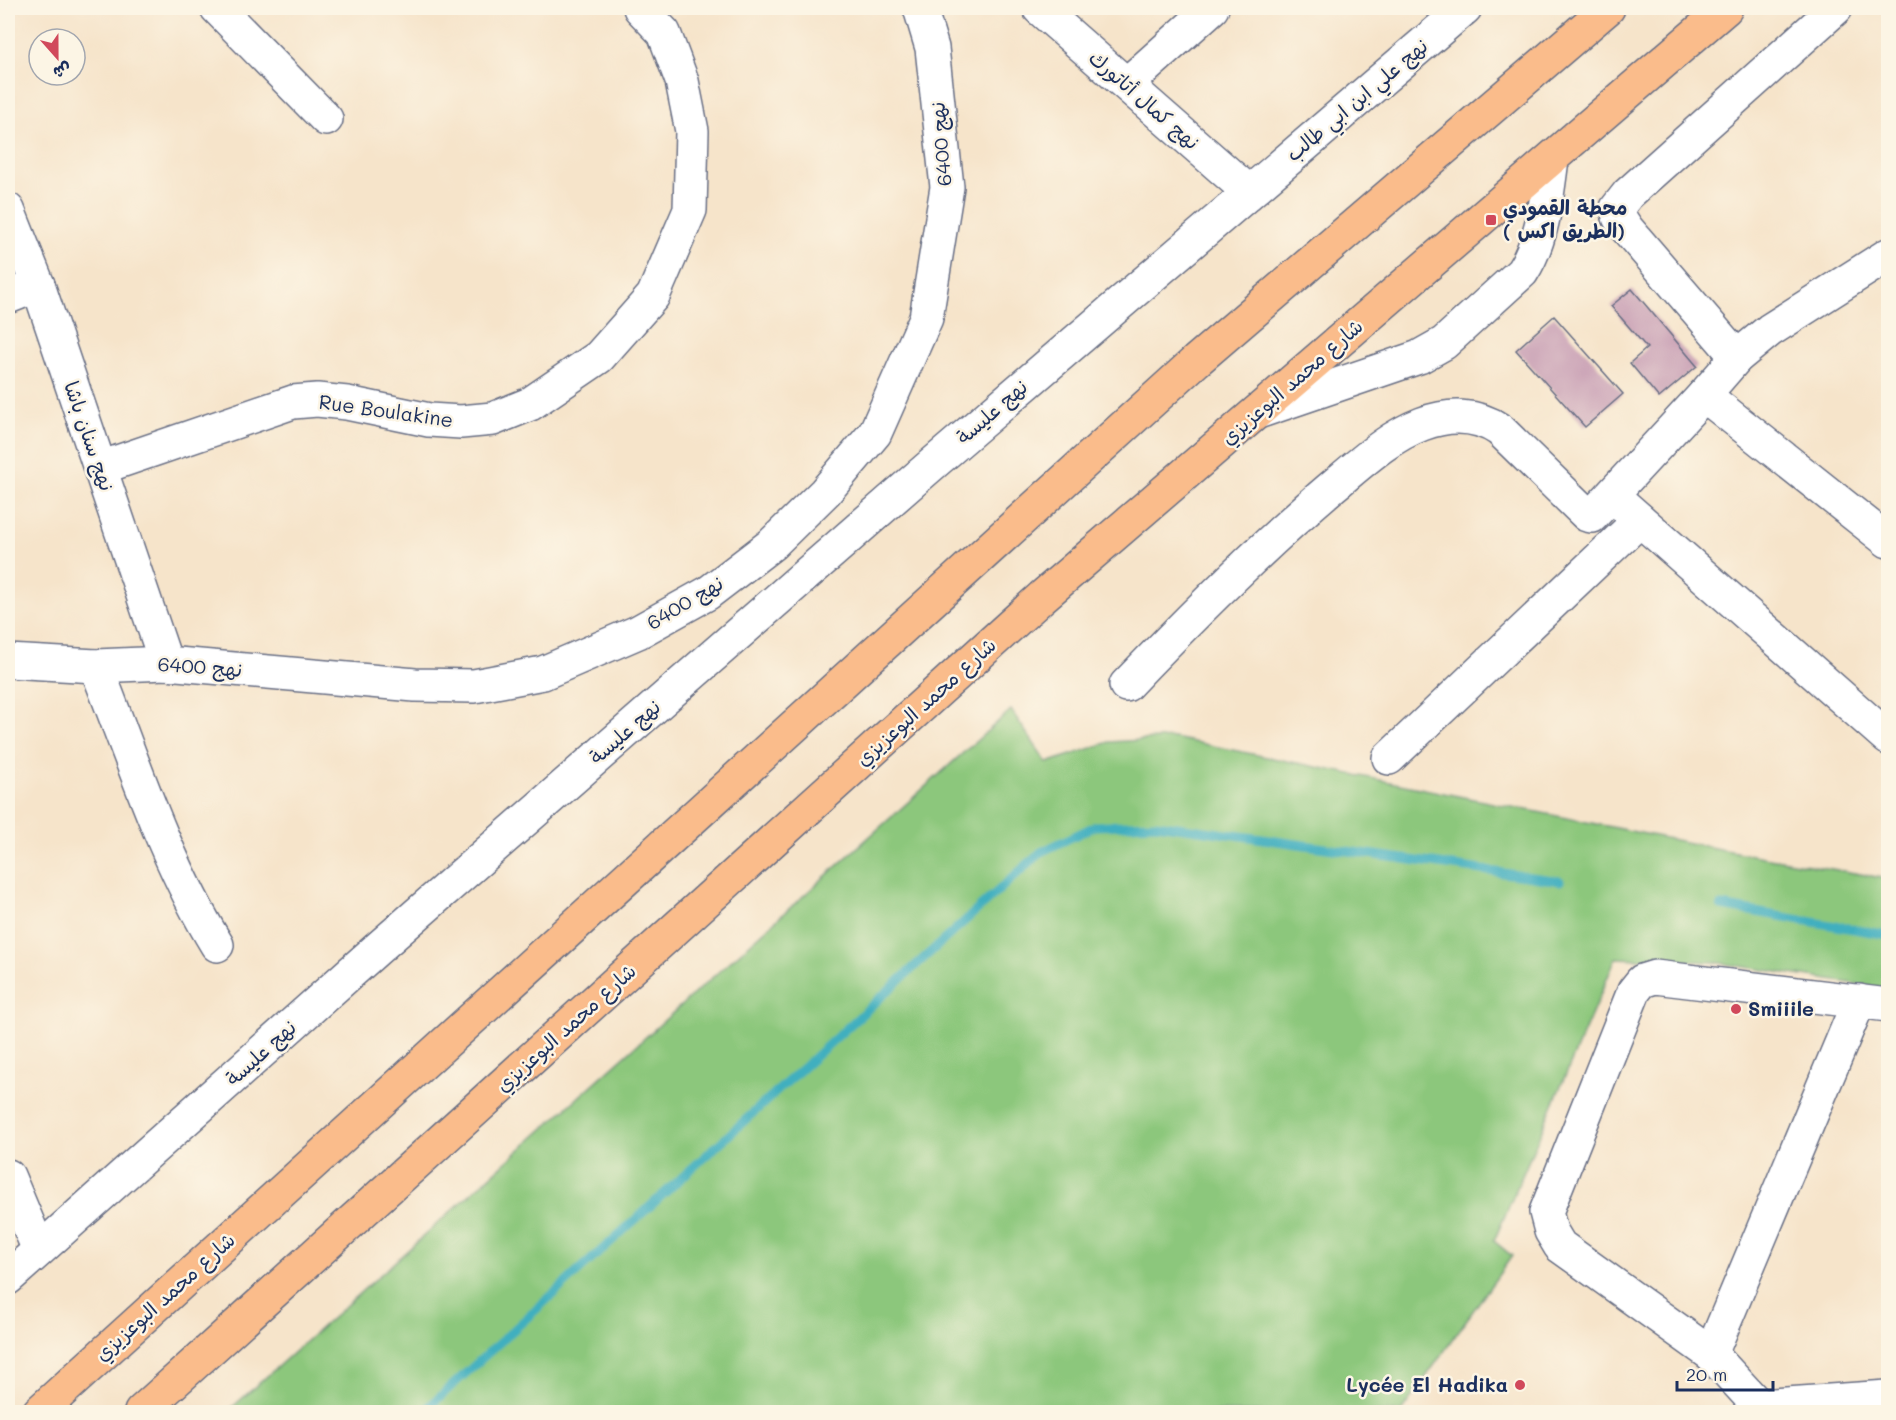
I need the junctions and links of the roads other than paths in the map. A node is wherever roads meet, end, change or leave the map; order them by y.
1 (217, 8) edge
2 (640, 8) edge
3 (920, 8) edge
4 (1039, 8) edge
5 (1212, 8) edge
6 (1465, 8) edge
7 (1608, 8) edge
8 (1726, 8) edge
9 (1836, 8) edge
10 (1127, 84) junction
11 (326, 119) dead end
12 (1552, 159) junction
13 (1249, 192) junction
14 (8, 210) edge
15 (1888, 255) edge
16 (38, 285) junction
17 (8, 297) edge
18 (1737, 357) junction
19 (1704, 395) junction
20 (1258, 412) junction
21 (100, 468) junction
22 (1613, 496) junction
23 (1640, 520) junction
24 (1885, 533) edge
25 (771, 544) junction
26 (805, 575) junction
27 (8, 661) edge
28 (166, 663) junction
29 (96, 666) junction
30 (1126, 685) dead end
31 (1888, 738) edge
32 (1389, 758) dead end
33 (218, 945) dead end
34 (1874, 1003) edge
35 (8, 1176) edge
36 (39, 1250) junction
37 (8, 1278) edge
38 (1711, 1354) junction
39 (1888, 1397) edge
40 (1759, 1409) edge
41 (39, 1413) edge
42 (141, 1413) edge

1 - 11 street
2 - 21 street, Rue Boulakine
3 - 25 street, نهج 6400
4 - 10 street, نهج كمال أتاتورك
5 - 10 street
6 - 13 street, نهج علي ابن ابي طالب
7 - 41 highway, شارع محمد البوعزيزي
8 - 12 highway, شارع محمد البوعزيزي
9 - 18 street
10 - 13 street, نهج كمال أتاتورك
12 - 20 highway, شارع محمد البوعزيزي
12 - 20 street
13 - 26 street, نهج عليسة
14 - 16 street, نهج سنان باشا
15 - 18 street
16 - 17 street
16 - 21 street, نهج سنان باشا
18 - 19 street
19 - 22 street
19 - 24 street
20 - 42 highway, شارع محمد البوعزيزي
21 - 28 street, نهج سنان باشا
22 - 23 street
22 - 30 street
23 - 31 street
23 - 32 street
25 - 26 street
25 - 28 street, نهج 6400
26 - 36 street, نهج عليسة
27 - 29 street, نهج 6400
28 - 29 street, نهج 6400
29 - 33 street
34 - 38 street
34 - 38 street
35 - 36 street
36 - 37 street, نهج عليسة
38 - 40 street
39 - 40 street

